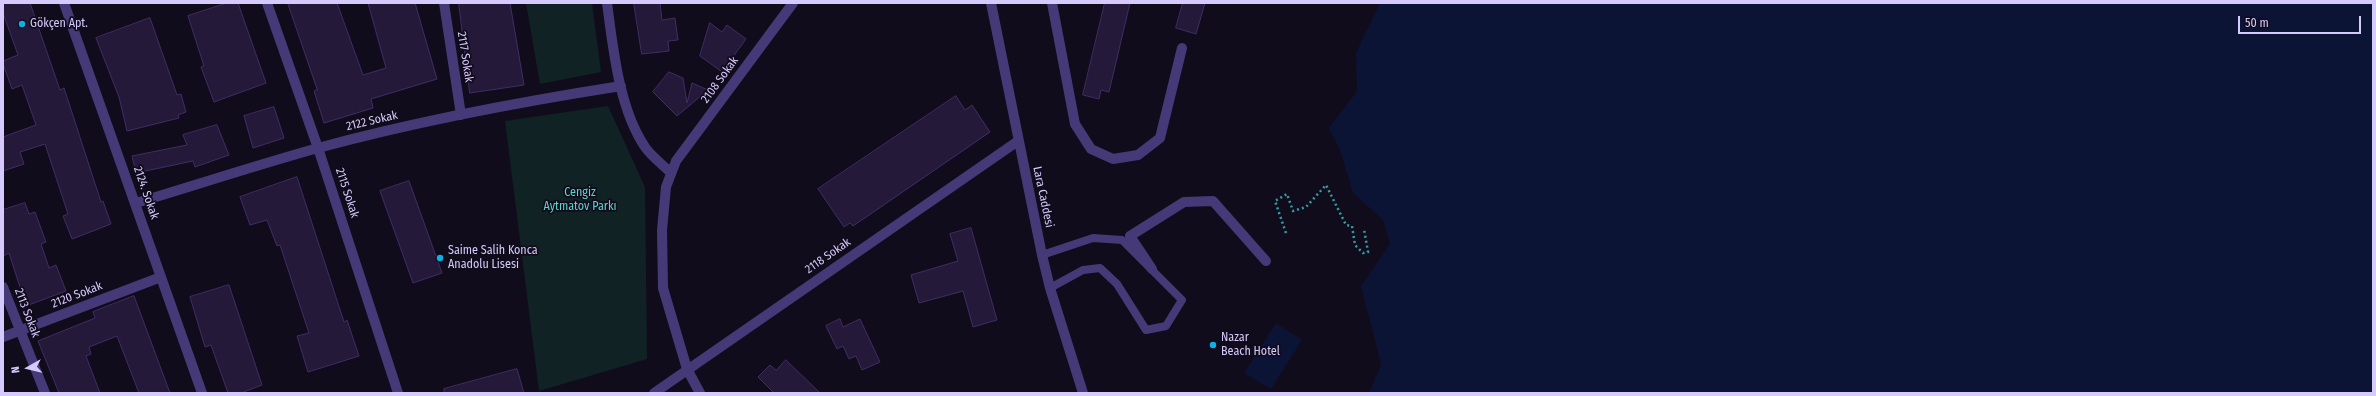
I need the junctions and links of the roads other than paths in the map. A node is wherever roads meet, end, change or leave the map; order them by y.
1 (64, 3) edge
2 (267, 3) edge
3 (444, 3) edge
4 (607, 3) edge
5 (793, 3) edge
6 (991, 3) edge
7 (1052, 3) edge
8 (1182, 48) dead end
9 (620, 86) junction
10 (461, 116) junction
11 (1018, 142) junction
12 (318, 148) junction
13 (671, 173) junction
14 (136, 203) junction
15 (1042, 255) junction
16 (1266, 261) dead end
17 (1152, 269) junction
18 (161, 277) junction
19 (3, 287) edge
20 (1050, 288) junction
21 (20, 331) junction
22 (3, 337) edge
23 (687, 369) junction
24 (44, 393) edge
25 (202, 393) edge
26 (398, 393) edge
27 (654, 393) edge
28 (700, 393) edge
29 (1082, 393) edge

1 - 14 street, 2124. Sokak
2 - 12 street, 2115 Sokak
3 - 10 street, 2117 Sokak
4 - 9 street
5 - 13 street, 2108 Sokak
6 - 11 street, Lara Caddesi
7 - 8 street
9 - 10 street, 2122 Sokak
9 - 13 street
10 - 12 street, 2122 Sokak
11 - 15 street, Lara Caddesi
11 - 23 street, 2118 Sokak
12 - 14 street, 2122 Sokak
12 - 26 street, 2115 Sokak
13 - 23 street, 2108 Sokak
14 - 18 street, 2124. Sokak
15 - 17 lane
15 - 20 street, Lara Caddesi
16 - 17 street
17 - 20 lane
18 - 21 street, 2120 Sokak
18 - 25 street, 2124. Sokak
19 - 21 street, 2113 Sokak
20 - 29 street, Lara Caddesi
21 - 22 street, 2120 Sokak
21 - 24 street, 2113 Sokak
23 - 27 street, 2118 Sokak
23 - 28 street, 2108 Sokak

